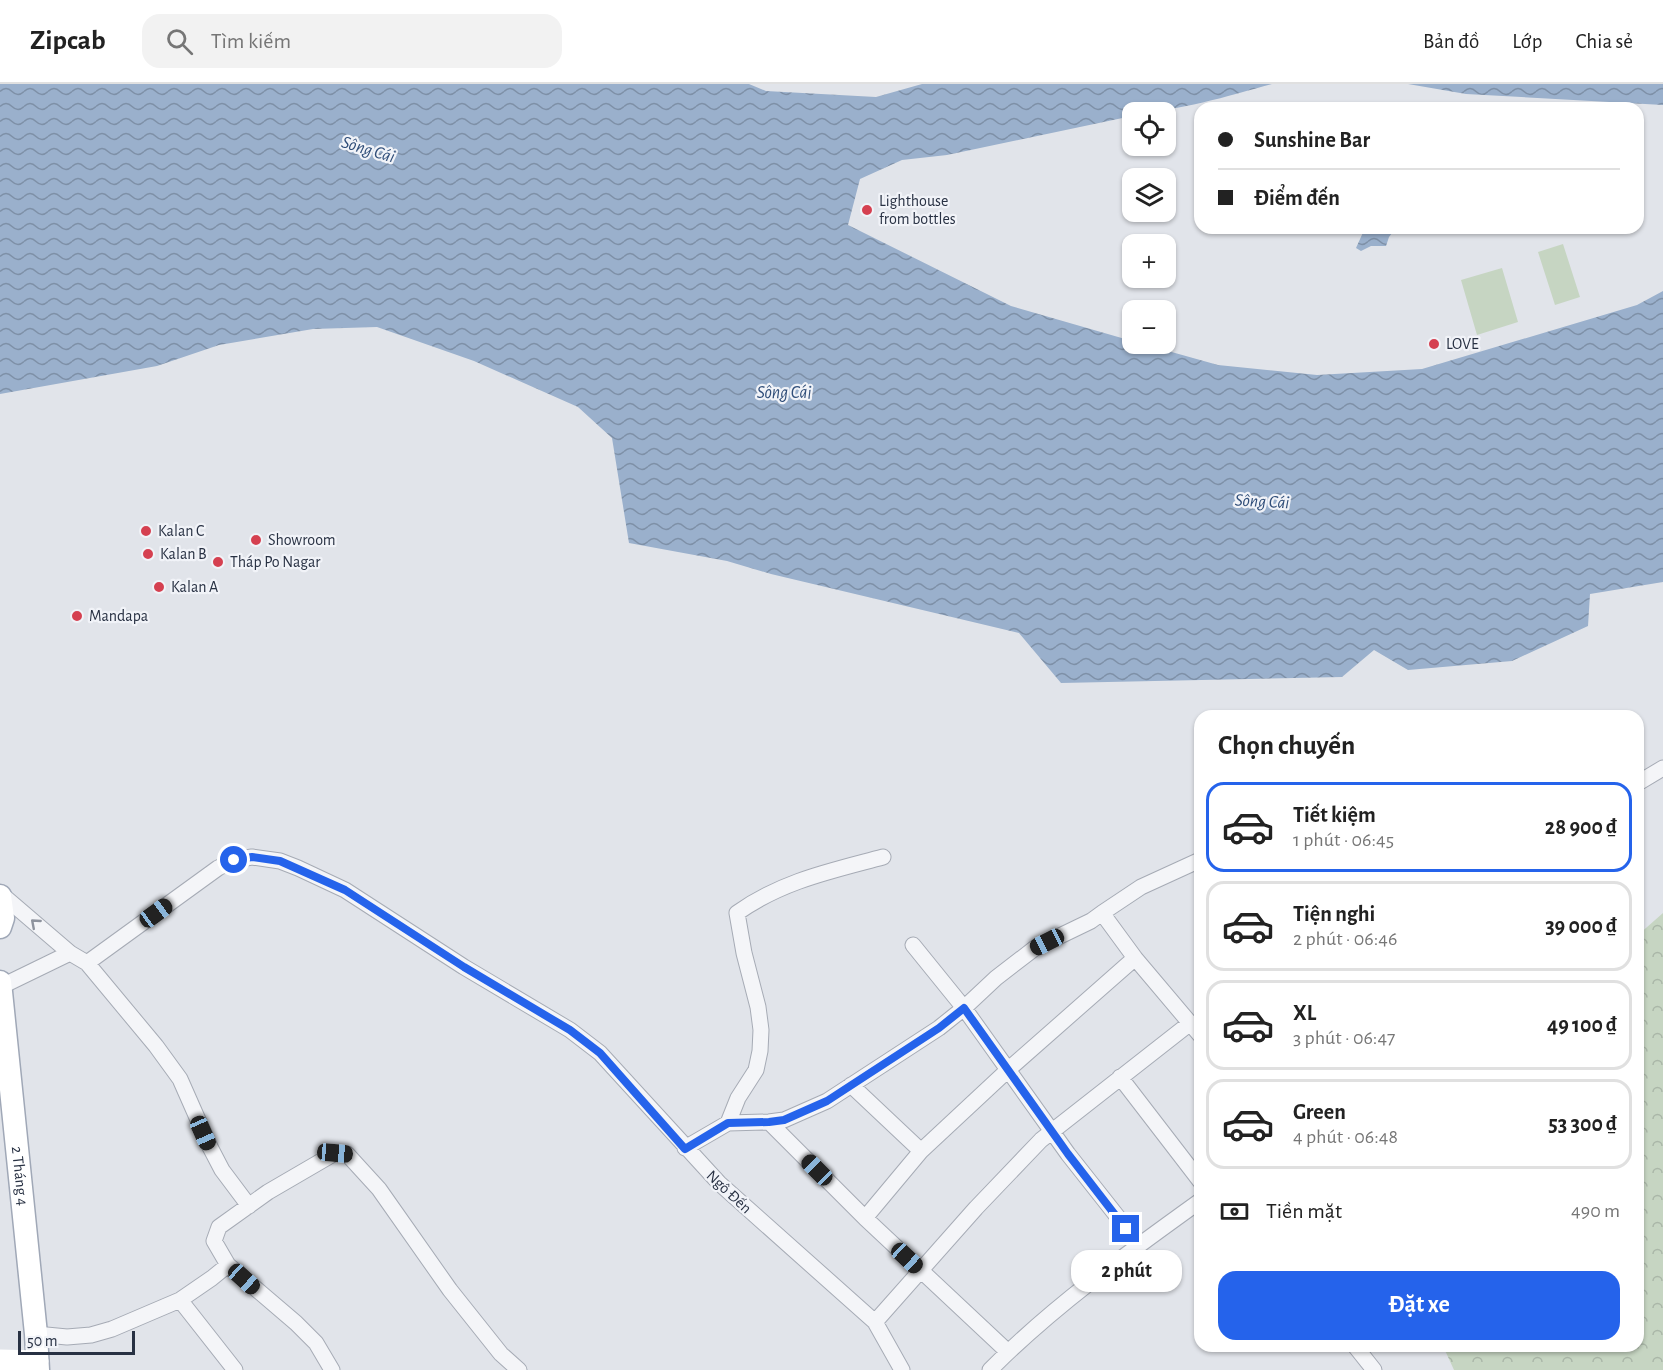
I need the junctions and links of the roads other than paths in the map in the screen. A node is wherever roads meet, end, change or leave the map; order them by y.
1 (1663, 768) edge
2 (1644, 779) edge
3 (883, 857) dead end
4 (1194, 863) edge
5 (0, 894) edge
6 (1102, 913) junction
7 (0, 927) edge
8 (913, 945) dead end
9 (70, 953) junction
10 (1135, 958) junction
11 (87, 963) junction
12 (0, 982) edge
13 (0, 987) edge
14 (964, 1008) junction
15 (1194, 1029) edge
16 (1194, 1031) edge
17 (4, 1066) edge
18 (1009, 1069) junction
19 (1120, 1077) junction
20 (850, 1085) junction
21 (769, 1122) junction
22 (728, 1123) junction
23 (1053, 1130) junction
24 (685, 1149) junction
25 (921, 1150) junction
26 (1194, 1173) edge
27 (1194, 1205) edge
28 (249, 1206) junction
29 (865, 1218) junction
30 (1139, 1244) junction
31 (228, 1264) junction
32 (921, 1272) junction
33 (180, 1300) junction
34 (875, 1322) junction
35 (0, 1350) edge
36 (1008, 1352) junction
37 (1360, 1352) edge
38 (37, 1354) edge
39 (0, 1360) edge
40 (235, 1370) edge
41 (332, 1370) edge
42 (519, 1370) edge
43 (902, 1370) edge
44 (990, 1370) edge
45 (1374, 1370) edge

1 - 2 street
3 - 22 street
4 - 6 street
5 - 7 main road
9 -> 5 street
6 - 10 street
6 - 14 street
8 - 14 street
9 - 11 street
9 - 13 street
10 - 15 street
10 - 18 street
11 - 24 street, Ngô Đến
11 - 28 street
12 - 13 main road, 2 Tháng 4
13 - 17 main road, 2 Tháng 4
14 - 18 street
14 - 20 street
16 - 19 street
17 - 38 main road, 2 Tháng 4
18 - 23 street
18 - 25 street
19 - 23 street
19 - 26 street
20 - 21 street
20 - 25 street
21 - 22 street
21 - 29 street
22 - 24 street
23 - 30 street
23 - 32 street
24 - 34 street, Ngô Đến
25 - 29 street
27 - 30 street
28 - 31 street
28 - 42 street
29 - 32 street
30 - 36 street
31 - 33 street
31 - 41 street
32 - 34 street
32 - 36 street
33 - 38 street
33 - 40 street
34 - 43 street, Ngô Đến
35 - 38 main road
36 - 44 street
37 - 45 street
38 - 39 main road

